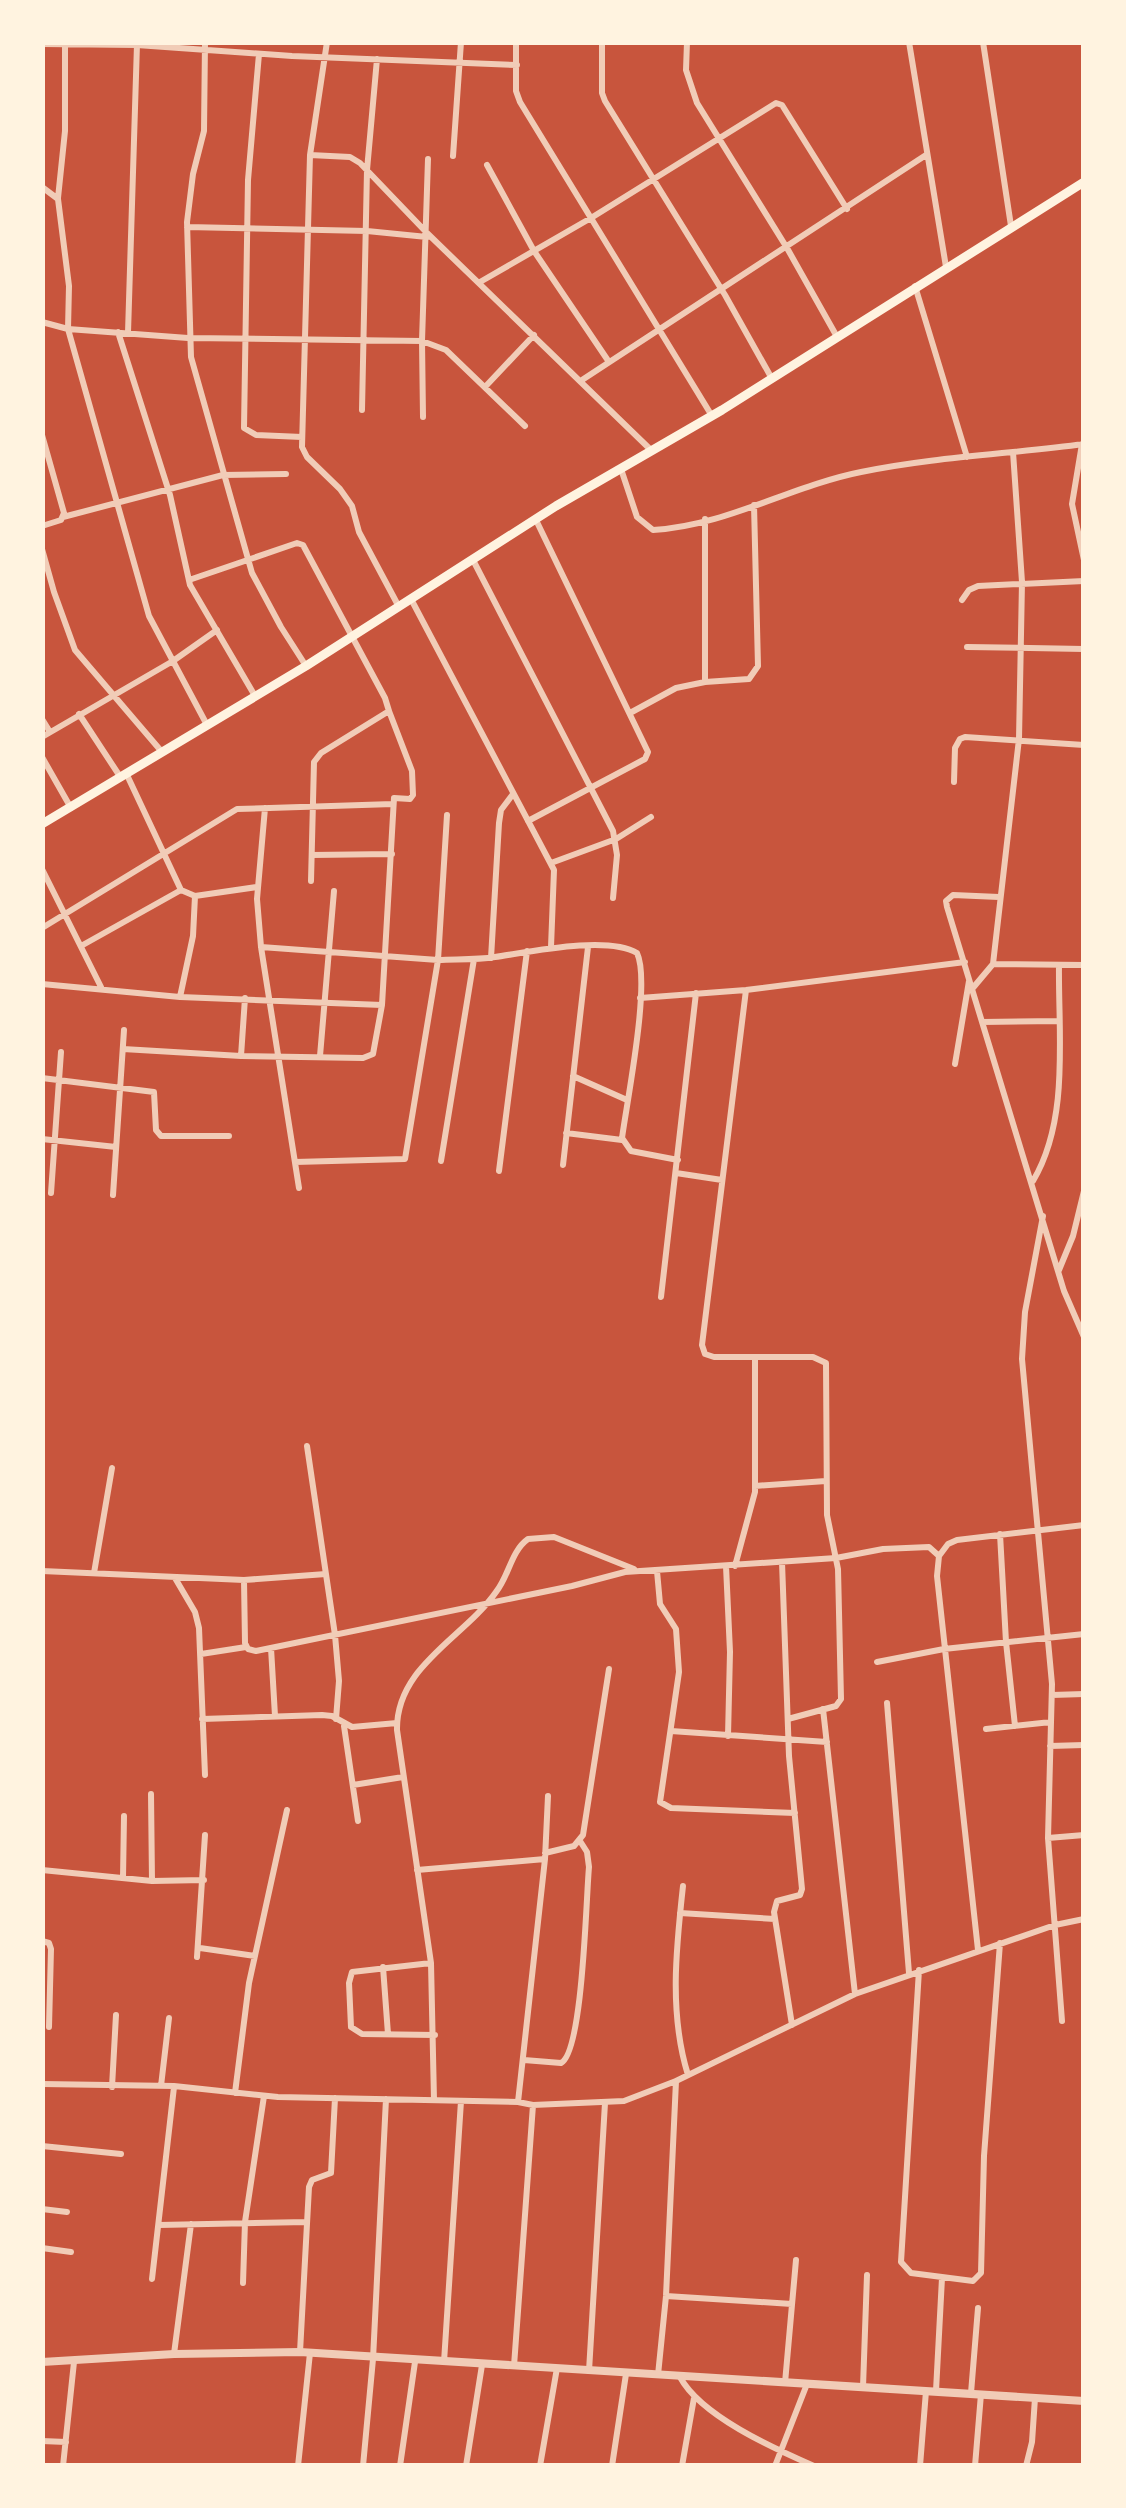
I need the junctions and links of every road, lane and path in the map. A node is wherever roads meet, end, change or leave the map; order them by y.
1 (326, 42) edge
2 (461, 42) edge
3 (516, 42) edge
4 (602, 42) edge
5 (687, 42) edge
6 (909, 42) edge
7 (982, 42) edge
8 (65, 43) edge
9 (42, 44) edge
10 (137, 44) edge
11 (205, 46) edge
12 (259, 54) junction
13 (324, 58) junction
14 (377, 60) junction
15 (462, 62) junction
16 (517, 66) junction
17 (720, 138) junction
18 (310, 154) junction
19 (926, 155) junction
20 (452, 156) dead end
21 (428, 159) dead end
22 (487, 165) dead end
23 (367, 170) junction
24 (652, 181) junction
25 (1084, 182) edge
26 (42, 187) edge
27 (58, 199) junction
28 (847, 209) junction
29 (591, 218) junction
30 (1011, 226) junction
31 (188, 227) junction
32 (250, 229) junction
33 (307, 229) junction
34 (367, 231) junction
35 (427, 235) junction
36 (787, 248) junction
37 (534, 251) junction
38 (946, 266) junction
39 (480, 282) junction
40 (915, 286) junction
41 (720, 288) junction
42 (44, 321) edge
43 (659, 327) junction
44 (68, 329) junction
45 (118, 332) junction
46 (128, 333) junction
47 (534, 335) junction
48 (836, 335) junction
49 (246, 337) junction
50 (188, 338) junction
51 (304, 339) junction
52 (422, 341) junction
53 (364, 342) junction
54 (609, 362) junction
55 (771, 377) junction
56 (582, 380) junction
57 (485, 387) junction
58 (362, 410) dead end
59 (712, 416) junction
60 (424, 417) dead end
61 (526, 426) dead end
62 (42, 435) edge
63 (302, 437) junction
64 (1083, 444) edge
65 (652, 451) junction
66 (1012, 452) junction
67 (966, 457) junction
68 (621, 469) junction
69 (286, 474) dead end
70 (223, 476) junction
71 (168, 490) junction
72 (116, 505) junction
73 (754, 505) junction
74 (63, 517) junction
75 (536, 519) junction
76 (705, 520) junction
77 (42, 526) edge
78 (43, 551) edge
79 (473, 560) junction
80 (1084, 560) edge
81 (248, 561) junction
82 (189, 580) junction
83 (1084, 581) edge
84 (1022, 585) junction
85 (411, 599) junction
86 (962, 600) dead end
87 (399, 607) junction
88 (217, 630) junction
89 (351, 637) junction
90 (967, 647) dead end
91 (1084, 649) edge
92 (1020, 650) junction
93 (173, 661) junction
94 (306, 666) junction
95 (705, 682) junction
96 (112, 695) junction
97 (255, 696) junction
98 (389, 711) junction
99 (630, 712) junction
100 (80, 714) junction
101 (42, 719) edge
102 (208, 724) junction
103 (46, 734) edge
104 (1020, 739) junction
105 (1084, 744) edge
106 (162, 752) junction
107 (42, 757) edge
108 (124, 777) junction
109 (954, 782) dead end
110 (590, 788) junction
111 (513, 794) junction
112 (393, 804) junction
113 (72, 808) junction
114 (265, 808) junction
115 (313, 808) junction
116 (446, 816) dead end
117 (651, 817) dead end
118 (528, 821) junction
119 (42, 824) edge
120 (616, 839) junction
121 (392, 854) junction
122 (162, 855) junction
123 (312, 855) junction
124 (551, 864) junction
125 (42, 869) edge
126 (312, 881) dead end
127 (257, 887) junction
128 (181, 890) junction
129 (334, 891) dead end
130 (195, 896) junction
131 (999, 897) junction
132 (613, 898) dead end
133 (65, 914) junction
134 (42, 928) edge
135 (81, 946) junction
136 (261, 947) junction
137 (551, 947) junction
138 (588, 947) junction
139 (527, 951) junction
140 (328, 953) junction
141 (385, 958) junction
142 (491, 958) junction
143 (474, 959) junction
144 (438, 960) junction
145 (965, 962) junction
146 (993, 964) junction
147 (1059, 965) junction
148 (1084, 965) edge
149 (970, 979) junction
150 (42, 984) edge
151 (102, 988) junction
152 (972, 988) junction
153 (746, 990) junction
154 (696, 994) junction
155 (180, 997) junction
156 (245, 998) junction
157 (269, 998) junction
158 (640, 998) junction
159 (324, 1003) junction
160 (382, 1005) junction
161 (1058, 1021) junction
162 (982, 1022) junction
163 (124, 1030) dead end
164 (122, 1049) junction
165 (60, 1052) dead end
166 (280, 1055) junction
167 (241, 1056) junction
168 (320, 1056) junction
169 (955, 1064) dead end
170 (572, 1076) junction
171 (42, 1078) edge
172 (59, 1080) junction
173 (120, 1088) junction
174 (627, 1100) junction
175 (566, 1133) junction
176 (229, 1136) dead end
177 (42, 1139) edge
178 (53, 1140) junction
179 (622, 1140) junction
180 (116, 1147) junction
181 (678, 1160) junction
182 (294, 1162) junction
183 (441, 1162) dead end
184 (563, 1165) dead end
185 (499, 1171) dead end
186 (676, 1173) junction
187 (722, 1180) junction
188 (1032, 1182) junction
189 (298, 1188) dead end
190 (1084, 1191) edge
191 (51, 1193) dead end
192 (113, 1195) dead end
193 (1043, 1216) junction
194 (1058, 1271) junction
195 (661, 1297) dead end
196 (1084, 1337) edge
197 (755, 1358) junction
198 (307, 1446) dead end
199 (112, 1468) dead end
200 (826, 1482) junction
201 (755, 1486) junction
202 (1084, 1526) edge
203 (1038, 1530) junction
204 (1000, 1534) junction
205 (939, 1556) junction
206 (836, 1558) junction
207 (782, 1562) junction
208 (730, 1566) junction
209 (657, 1570) junction
210 (639, 1571) junction
211 (42, 1572) edge
212 (94, 1573) junction
213 (326, 1574) junction
214 (174, 1577) junction
215 (244, 1580) junction
216 (487, 1604) junction
217 (1084, 1634) edge
218 (335, 1635) junction
219 (1048, 1636) junction
220 (1006, 1642) junction
221 (246, 1647) junction
222 (270, 1648) junction
223 (944, 1649) junction
224 (201, 1654) junction
225 (877, 1662) dead end
226 (610, 1669) dead end
227 (1084, 1694) edge
228 (1052, 1696) junction
229 (887, 1703) dead end
230 (823, 1710) junction
231 (275, 1716) junction
232 (202, 1718) junction
233 (336, 1719) junction
234 (788, 1719) junction
235 (1051, 1722) junction
236 (396, 1723) junction
237 (344, 1725) junction
238 (1015, 1726) junction
239 (986, 1729) dead end
240 (671, 1731) junction
241 (728, 1736) junction
242 (788, 1740) junction
243 (827, 1742) junction
244 (1084, 1745) edge
245 (1049, 1746) junction
246 (205, 1775) dead end
247 (404, 1777) junction
248 (353, 1785) junction
249 (151, 1794) dead end
250 (548, 1796) dead end
251 (287, 1810) dead end
252 (795, 1813) junction
253 (124, 1816) dead end
254 (358, 1821) dead end
255 (205, 1835) dead end
256 (1084, 1835) edge
257 (1048, 1838) junction
258 (580, 1841) junction
259 (545, 1856) junction
260 (42, 1870) edge
261 (418, 1870) junction
262 (123, 1878) junction
263 (204, 1880) junction
264 (152, 1881) junction
265 (683, 1886) dead end
266 (680, 1913) junction
267 (775, 1919) junction
268 (1084, 1919) edge
269 (1054, 1925) junction
270 (42, 1940) edge
271 (1000, 1944) junction
272 (200, 1948) junction
273 (978, 1950) junction
274 (256, 1956) junction
275 (198, 1957) dead end
276 (431, 1963) junction
277 (383, 1967) junction
278 (919, 1970) junction
279 (909, 1973) junction
280 (855, 1994) junction
281 (116, 2015) dead end
282 (169, 2018) dead end
283 (1062, 2021) dead end
284 (792, 2025) junction
285 (49, 2026) dead end
286 (388, 2034) junction
287 (435, 2035) junction
288 (524, 2060) junction
289 (688, 2075) junction
290 (676, 2081) junction
291 (42, 2084) edge
292 (161, 2086) junction
293 (174, 2086) junction
294 (112, 2087) junction
295 (234, 2094) junction
296 (264, 2096) junction
297 (335, 2098) junction
298 (386, 2099) junction
299 (434, 2100) junction
300 (462, 2101) junction
301 (518, 2102) junction
302 (605, 2102) junction
303 (533, 2106) junction
304 (42, 2146) edge
305 (120, 2154) dead end
306 (42, 2209) edge
307 (68, 2212) dead end
308 (245, 2222) junction
309 (307, 2222) junction
310 (191, 2224) junction
311 (159, 2225) junction
312 (42, 2248) edge
313 (71, 2252) dead end
314 (796, 2260) dead end
315 (867, 2275) dead end
316 (942, 2278) junction
317 (152, 2279) dead end
318 (243, 2283) dead end
319 (666, 2296) junction
320 (792, 2304) junction
321 (978, 2308) dead end
322 (305, 2353) junction
323 (174, 2354) junction
324 (373, 2359) junction
325 (42, 2362) edge
326 (74, 2362) junction
327 (415, 2362) junction
328 (444, 2364) junction
329 (482, 2365) junction
330 (514, 2366) junction
331 (557, 2368) junction
332 (589, 2371) junction
333 (626, 2374) junction
334 (658, 2376) junction
335 (680, 2377) junction
336 (786, 2383) junction
337 (807, 2384) junction
338 (863, 2387) junction
339 (931, 2391) junction
340 (976, 2394) junction
341 (694, 2398) junction
342 (1034, 2398) junction
343 (1084, 2400) edge
344 (42, 2441) edge
345 (66, 2442) junction
346 (780, 2451) junction
347 (63, 2466) edge
348 (298, 2466) edge
349 (363, 2466) edge
350 (400, 2466) edge
351 (466, 2466) edge
352 (540, 2466) edge
353 (612, 2466) edge
354 (682, 2466) edge
355 (775, 2466) edge
356 (814, 2466) edge
357 (920, 2466) edge
358 (975, 2466) edge
359 (1026, 2466) edge

1 - 13 street
2 - 15 street
3 - 16 street
4 - 24 street
5 - 17 street
6 - 19 street
7 - 30 street
8 - 9 street
8 - 10 street
8 - 27 street
10 - 11 street
10 - 46 street
11 - 12 street
11 - 31 street
12 - 13 street
12 - 32 street
13 - 14 street
13 - 18 street
14 - 15 street
14 - 23 street
15 - 16 street
15 - 20 street
16 - 29 street
17 - 24 street
17 - 28 street
17 - 36 street
18 - 23 street
18 - 33 street
19 - 28 street
19 - 38 street
21 - 35 street
22 - 37 street
23 - 34 street
23 - 35 street
24 - 29 street
24 - 41 street
25 - 30 main road
26 - 27 street
27 - 44 street
28 - 36 street
29 - 37 street
29 - 43 street
30 - 38 main road
31 - 32 street
31 - 50 street
32 - 33 street
32 - 49 street
33 - 34 street
33 - 51 street
34 - 35 street
34 - 53 street
35 - 39 street
35 - 52 street
36 - 41 street
36 - 48 street
37 - 39 street
37 - 54 street
38 - 40 main road
39 - 47 street
40 - 48 main road
40 - 67 street
41 - 43 street
41 - 55 street
42 - 44 street
43 - 54 street
43 - 59 street
44 - 45 street
44 - 72 street
45 - 46 street
45 - 71 street
46 - 50 street
47 - 56 street
47 - 57 street
48 - 55 main road
49 - 50 street
49 - 51 street
49 - 63 street
50 - 70 street
51 - 53 street
51 - 63 street
52 - 53 street
52 - 57 street
52 - 60 street
53 - 58 street
54 - 56 street
55 - 59 main road
56 - 65 street
57 - 61 street
59 - 65 main road
62 - 74 street
63 - 87 street
64 - 66 street
64 - 80 street
65 - 68 main road
66 - 67 street
66 - 84 street
67 - 73 street
68 - 75 main road
68 - 76 street
69 - 70 street
70 - 71 street
70 - 81 street
71 - 72 street
71 - 82 street
72 - 74 street
72 - 93 street
73 - 76 street
73 - 95 street
74 - 77 street
75 - 79 main road
75 - 99 street
76 - 95 street
78 - 96 street
79 - 85 main road
79 - 110 street
81 - 82 street
81 - 89 street
81 - 94 street
82 - 88 street
83 - 84 street
84 - 86 street
84 - 92 street
85 - 87 main road
85 - 111 street
87 - 89 main road
88 - 93 street
88 - 97 street
89 - 94 main road
89 - 98 street
90 - 92 street
91 - 92 street
92 - 104 street
93 - 96 street
93 - 102 street
94 - 97 main road
95 - 99 street
96 - 100 street
96 - 106 street
97 - 102 main road
98 - 112 street
98 - 115 street
99 - 110 street
100 - 103 street
100 - 108 street
101 - 103 street
102 - 106 main road
104 - 105 street
104 - 109 street
104 - 131 street
106 - 108 main road
107 - 113 street
108 - 113 main road
108 - 122 street
110 - 118 street
110 - 120 street
111 - 118 street
111 - 142 street
112 - 115 street
112 - 121 street
113 - 119 main road
114 - 115 street
114 - 122 street
114 - 127 street
115 - 123 street
116 - 144 street
117 - 120 street
118 - 124 street
120 - 124 street
120 - 132 street
121 - 123 street
121 - 141 street
122 - 128 street
122 - 133 street
123 - 126 street
124 - 137 street
125 - 133 street
127 - 130 street
127 - 136 street
128 - 130 street
128 - 135 street
129 - 140 street
130 - 155 street
131 - 145 street
131 - 146 street
133 - 134 street
133 - 135 street
135 - 151 street
136 - 140 street
136 - 157 street
137 - 138 street
137 - 139 street
138 - 158 street
138 - 170 street
139 - 142 street
139 - 185 street
140 - 141 street
140 - 159 street
141 - 144 street
141 - 160 street
142 - 143 street
143 - 144 street
143 - 183 street
144 - 182 street
145 - 149 street
145 - 153 street
146 - 147 street
146 - 152 street
147 - 148 street
147 - 161 street
149 - 152 street
149 - 169 street
150 - 151 street
151 - 155 street
152 - 162 street
153 - 154 street
153 - 187 street
154 - 158 street
154 - 181 street
155 - 156 street
156 - 157 street
156 - 167 street
157 - 159 street
157 - 166 street
158 - 174 street
159 - 160 street
159 - 168 street
160 - 168 street
161 - 162 street
161 - 188 street
162 - 188 street
163 - 164 street
164 - 167 street
164 - 173 street
165 - 172 street
166 - 167 street
166 - 168 street
166 - 182 street
170 - 174 street
170 - 175 street
171 - 172 street
172 - 173 street
172 - 178 street
173 - 176 street
173 - 180 street
174 - 179 street
175 - 179 street
175 - 184 street
177 - 178 street
178 - 180 street
178 - 191 street
179 - 181 street
180 - 192 street
181 - 186 street
182 - 189 street
186 - 187 street
186 - 195 street
187 - 197 street
188 - 193 street
190 - 194 street
193 - 194 street
193 - 203 street
194 - 196 street
197 - 200 street
197 - 201 street
198 - 213 street
199 - 212 street
200 - 201 street
200 - 206 street
201 - 208 street
202 - 203 street
203 - 204 street
203 - 219 street
204 - 205 street
204 - 220 street
205 - 206 street
205 - 223 street
206 - 207 street
206 - 230 street
207 - 208 street
207 - 234 street
208 - 209 street
208 - 241 street
209 - 210 street
209 - 240 street
210 - 216 street
210 - 216 street
211 - 212 street
212 - 214 street
213 - 215 street
213 - 218 street
214 - 215 street
214 - 224 street
215 - 221 street
216 - 218 street
216 - 236 street
217 - 219 street
218 - 222 street
218 - 233 street
219 - 220 street
219 - 228 street
220 - 223 street
220 - 238 street
221 - 222 street
221 - 224 street
222 - 231 street
223 - 225 street
223 - 273 street
224 - 232 street
226 - 258 street
227 - 228 street
228 - 235 street
229 - 279 street
230 - 234 street
230 - 243 street
231 - 232 street
231 - 233 street
232 - 246 street
233 - 237 street
234 - 242 street
235 - 238 street
235 - 245 street
236 - 237 street
236 - 247 street
237 - 248 street
238 - 239 street
240 - 241 street
240 - 252 street
241 - 242 street
242 - 243 street
242 - 252 street
243 - 280 street
244 - 245 street
245 - 257 street
247 - 248 street
247 - 261 street
248 - 254 street
249 - 264 street
250 - 259 street
251 - 274 street
252 - 267 street
253 - 262 street
255 - 263 street
256 - 257 street
257 - 269 street
258 - 259 street
258 - 288 street
259 - 261 street
259 - 288 street
260 - 262 street
261 - 276 street
262 - 264 street
263 - 264 street
263 - 272 street
265 - 266 street
266 - 267 street
266 - 289 street
267 - 284 street
268 - 269 street
269 - 271 street
269 - 283 street
270 - 285 street
271 - 273 street
271 - 316 street
272 - 274 street
272 - 275 street
273 - 278 street
274 - 295 street
276 - 277 street
276 - 287 street
277 - 286 street
277 - 286 street
278 - 279 street
278 - 316 street
279 - 280 street
280 - 284 street
281 - 294 street
282 - 292 street
284 - 289 street
286 - 287 street
287 - 299 street
288 - 301 street
289 - 290 street
290 - 302 street
290 - 319 street
291 - 294 street
292 - 293 street
292 - 294 street
293 - 295 street
293 - 311 street
295 - 296 street
296 - 297 street
296 - 308 street
297 - 298 street
297 - 309 street
298 - 299 street
298 - 324 street
299 - 300 street
300 - 301 street
300 - 328 street
301 - 303 street
302 - 303 street
302 - 332 street
303 - 330 street
304 - 305 street
306 - 307 street
308 - 309 street
308 - 310 street
308 - 318 street
309 - 322 street
310 - 311 street
310 - 323 street
311 - 317 street
312 - 313 street
314 - 320 street
315 - 338 street
316 - 339 street
319 - 320 street
319 - 334 street
320 - 336 street
321 - 340 street
322 - 323 street
322 - 324 street
322 - 348 street
323 - 326 street
324 - 327 street
324 - 349 street
325 - 326 street
326 - 345 street
327 - 328 street
327 - 350 street
328 - 329 street
329 - 330 street
329 - 351 street
330 - 331 street
331 - 332 street
331 - 352 street
332 - 333 street
333 - 334 street
333 - 353 street
334 - 335 street
335 - 336 street
335 - 341 street
336 - 337 street
337 - 338 street
337 - 346 street
338 - 339 street
339 - 340 street
339 - 357 street
340 - 342 street
340 - 358 street
341 - 346 street
341 - 354 street
342 - 343 street
342 - 359 street
344 - 345 street
345 - 347 street
346 - 355 street
346 - 356 street

